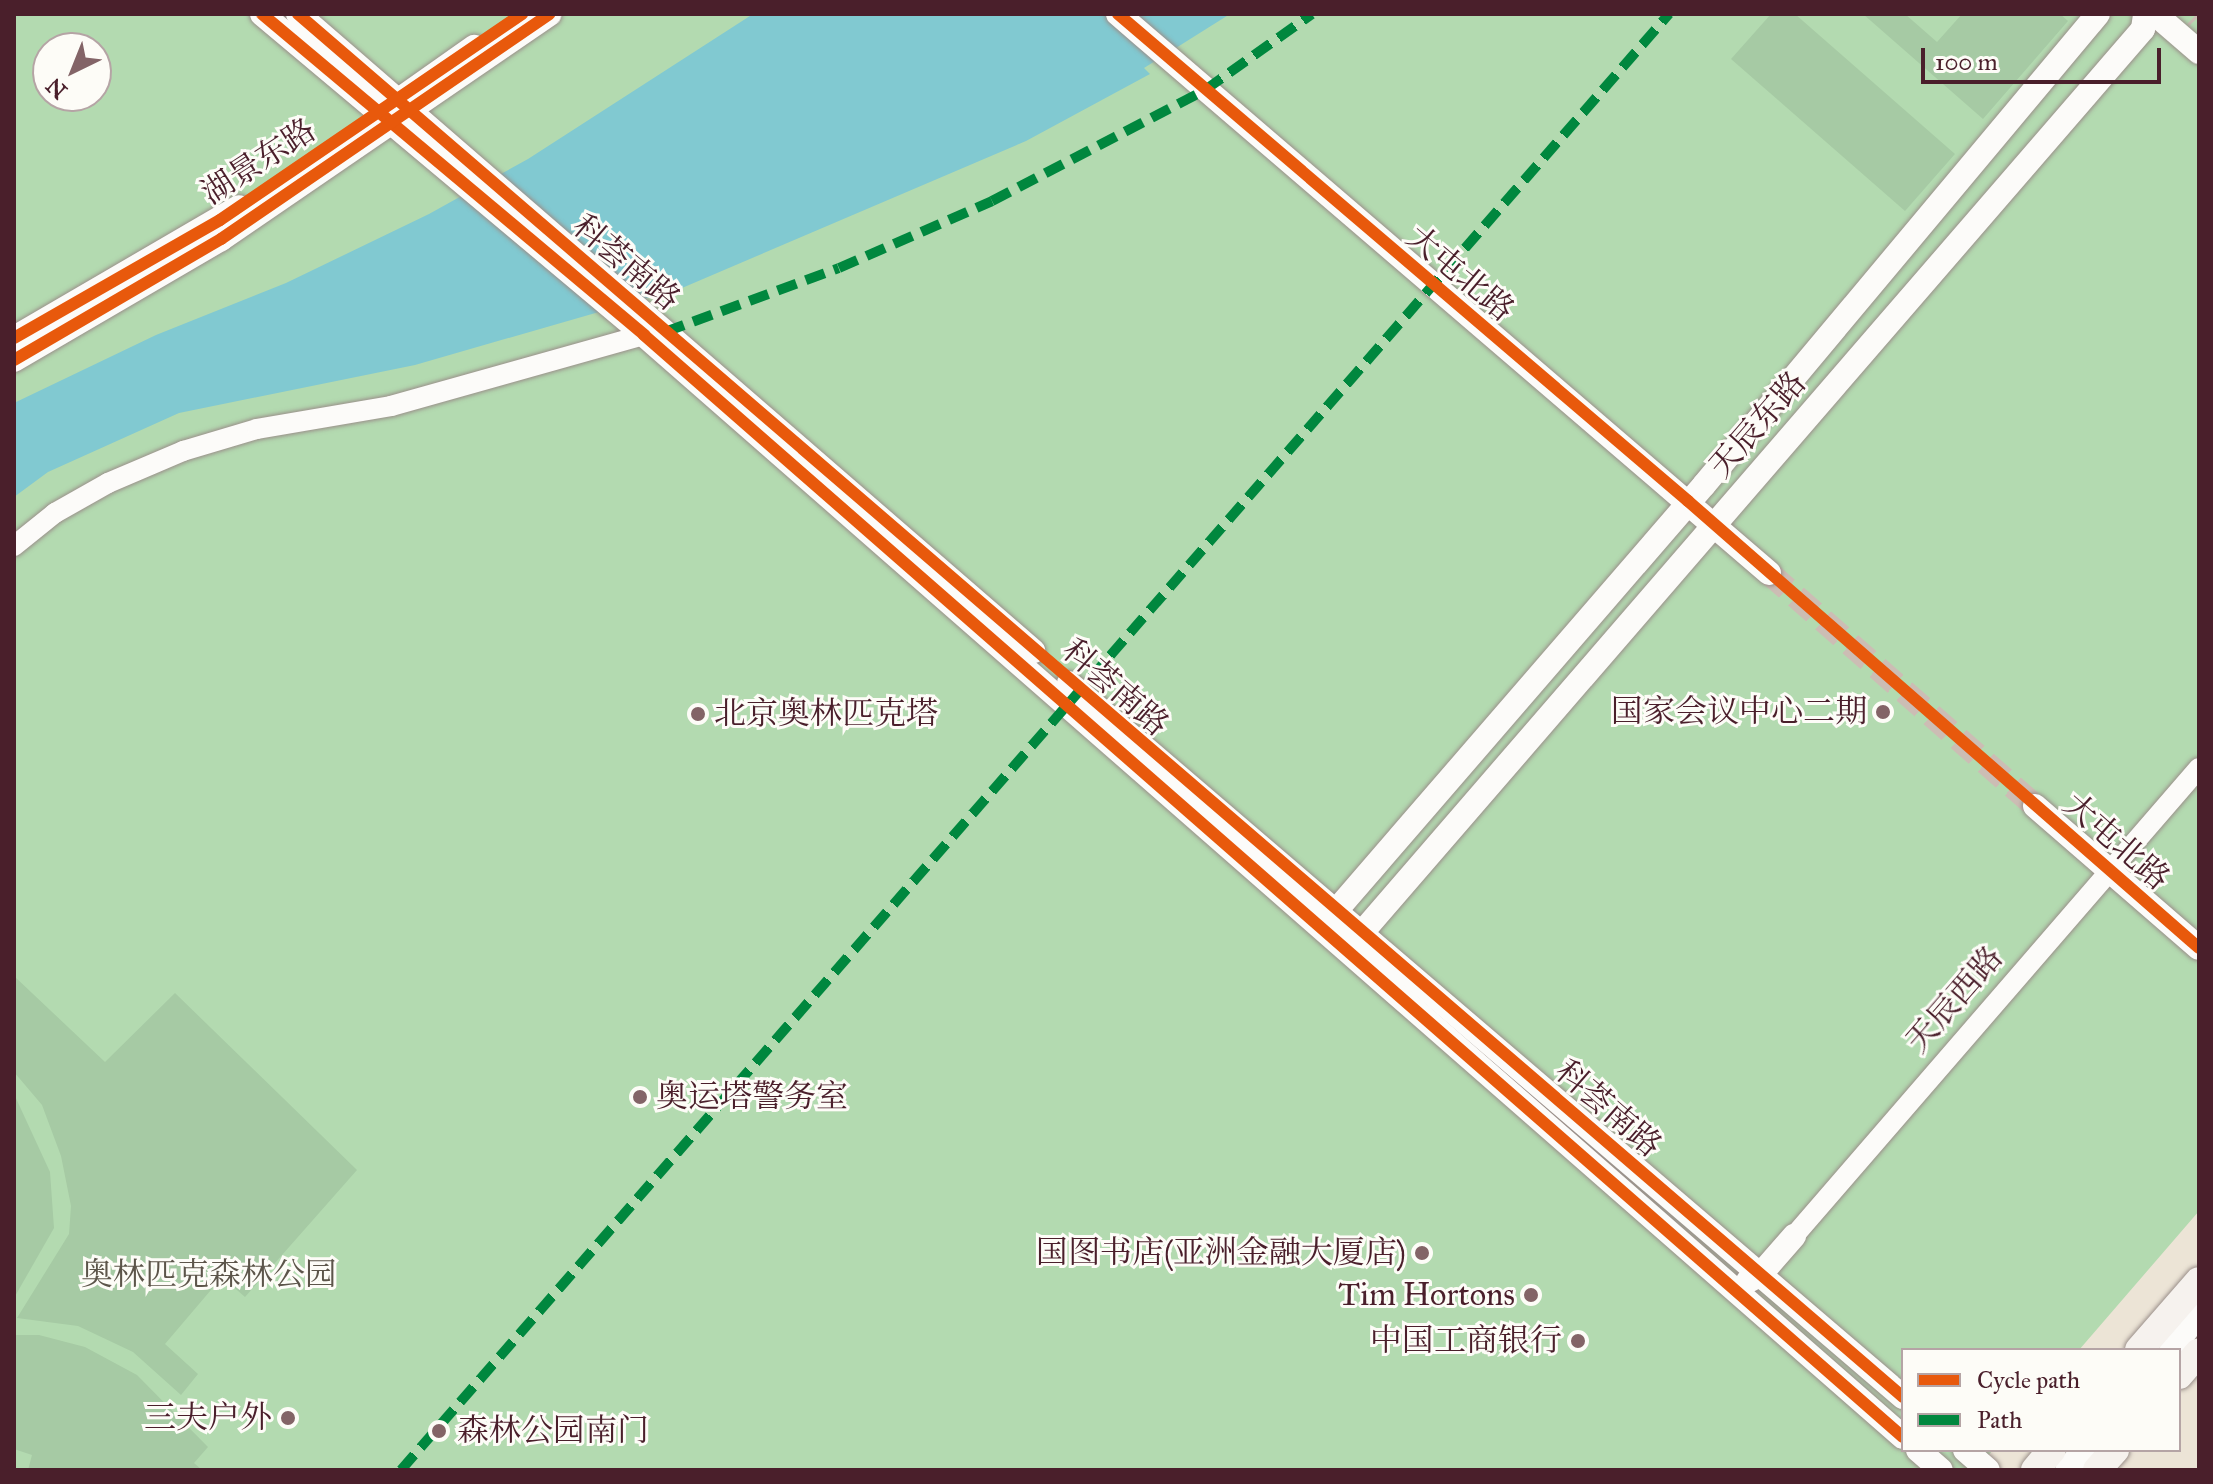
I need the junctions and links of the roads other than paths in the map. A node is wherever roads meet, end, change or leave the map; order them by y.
1 (262, 14) edge
2 (298, 14) edge
3 (522, 14) edge
4 (549, 14) edge
5 (1118, 14) edge
6 (2098, 14) edge
7 (2145, 14) edge
8 (2155, 14) edge
9 (2199, 52) edge
10 (395, 112) junction
11 (627, 309) junction
12 (644, 335) junction
13 (14, 338) edge
14 (14, 360) edge
15 (1688, 501) junction
16 (1714, 524) junction
17 (14, 546) edge
18 (1769, 573) tunnel mouth
19 (2199, 768) edge
20 (2035, 806) tunnel mouth
21 (2110, 870) junction
22 (1330, 918) junction
23 (1356, 940) junction
24 (2199, 948) edge
25 (1794, 1236) joint
26 (1760, 1275) junction
27 (2199, 1281) edge
28 (1742, 1297) junction
29 (2199, 1314) edge
30 (2141, 1348) edge
31 (2173, 1348) edge
32 (2199, 1352) edge
33 (2181, 1373) edge
34 (1901, 1395) edge
35 (1901, 1435) edge
36 (1920, 1452) edge
37 (1967, 1452) edge
38 (2050, 1452) edge
39 (2082, 1452) edge
40 (2113, 1452) edge
41 (1941, 1470) edge
42 (1988, 1470) edge
43 (2035, 1470) edge
44 (2067, 1470) edge
45 (2097, 1470) edge

1 - 10 street, 科荟南路
2 - 10 street, 科荟南路
3 - 10 street, 湖景东路
4 - 10 street, 湖景东路
5 - 15 street, 大屯北路
6 - 15 street, 天辰东路
7 - 16 street, 天辰东路
8 - 9 street
10 - 11 street, 科荟南路
10 - 13 street, 湖景东路
10 - 14 street, 湖景东路
11 - 12 street, 科荟南路
11 - 22 street, 科荟南路
12 - 17 street
12 - 22 street, 科荟南路
15 - 16 street, 大屯北路
15 - 22 street, 天辰东路
16 - 18 street, 大屯北路
16 - 23 street, 天辰东路
19 - 21 street, 天辰西路
20 - 21 street, 大屯北路
21 - 24 street, 大屯北路
21 - 25 street, 天辰西路
22 - 23 street, 科荟南路
23 - 26 street, 科荟南路
23 - 28 street, 科荟南路
25 - 26 street, 天辰西路
26 - 28 street, 天辰西路
26 - 34 street, 科荟南路
27 - 30 main road
28 - 35 street, 科荟南路
29 - 31 street
32 - 33 main road
36 - 41 street
37 - 42 street
38 - 43 main road
39 - 44 street
40 - 45 main road

